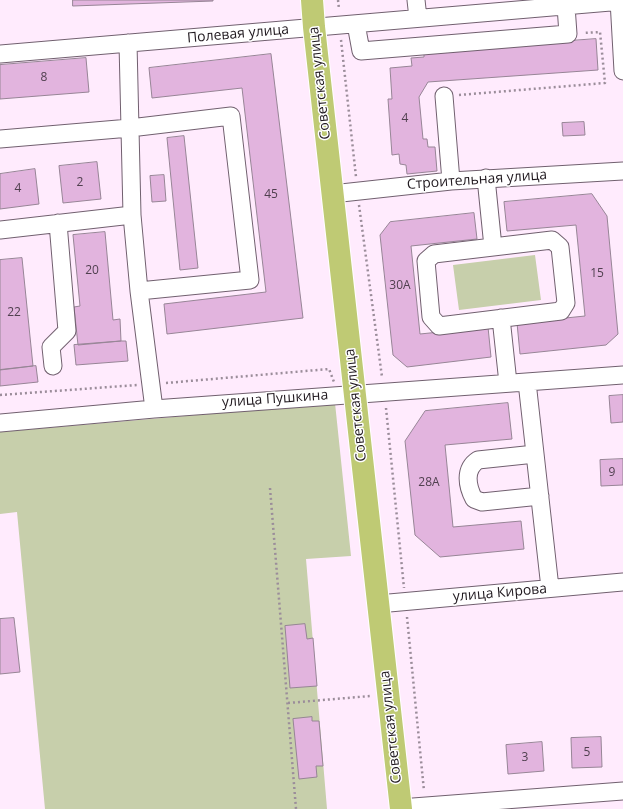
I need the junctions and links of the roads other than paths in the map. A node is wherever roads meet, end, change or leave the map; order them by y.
1 (312, 0) edge
2 (416, 0) edge
3 (620, 1) edge
4 (566, 6) junction
5 (418, 18) junction
6 (356, 24) junction
7 (314, 27) junction
8 (128, 43) junction
9 (0, 54) edge
10 (623, 71) edge
11 (444, 96) road end
12 (130, 128) junction
13 (0, 139) edge
14 (623, 171) edge
15 (486, 178) junction
16 (451, 181) junction
17 (332, 194) junction
18 (132, 216) junction
19 (58, 223) junction
20 (0, 230) edge
21 (493, 247) junction
22 (139, 291) junction
23 (501, 318) junction
24 (53, 366) dead end
25 (623, 375) edge
26 (527, 382) junction
27 (508, 383) junction
28 (354, 394) junction
29 (154, 409) junction
30 (0, 423) edge
31 (535, 454) junction
32 (540, 496) junction
33 (623, 582) edge
34 (550, 588) junction
35 (378, 604) junction
36 (623, 791) edge
37 (488, 805) edge
38 (400, 809) edge

1 - 7 main road, Советская улица
2 - 5 street
3 - 4 street, Полевая улица
3 - 10 street
4 - 5 street, Полевая улица
4 - 6 street
5 - 6 street, Полевая улица
6 - 7 street, Полевая улица
7 - 8 street, Полевая улица
7 - 17 main road, Советская улица
8 - 9 street, Полевая улица
8 - 12 street
11 - 16 street
12 - 13 street
12 - 18 street
12 - 22 street
14 - 15 street, Строительная улица
15 - 16 street, Строительная улица
15 - 21 street
16 - 17 street, Строительная улица
17 - 28 main road, Советская улица
18 - 19 street
18 - 22 street
19 - 20 street
19 - 24 street
21 - 23 street
21 - 23 street
22 - 29 street
23 - 27 street
25 - 26 street, улица Пушкина
26 - 27 street, улица Пушкина
26 - 31 street
27 - 28 street, улица Пушкина
28 - 29 street, улица Пушкина
28 - 35 main road, Советская улица
29 - 30 street, улица Пушкина
31 - 32 street
31 - 32 street
32 - 34 street
33 - 34 street, улица Кирова
34 - 35 street, улица Кирова
35 - 38 main road, Советская улица
36 - 37 street
37 - 38 street

